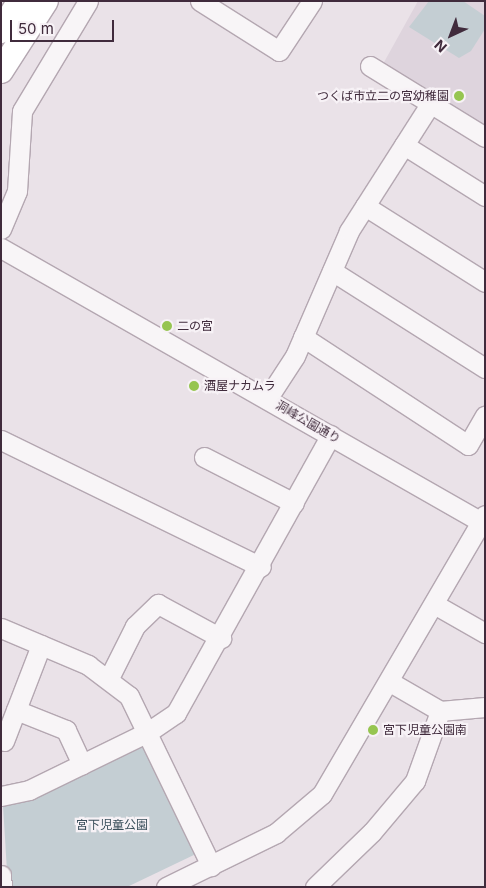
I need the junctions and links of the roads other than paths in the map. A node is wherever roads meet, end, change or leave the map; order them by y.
1 (20, 1) edge
2 (46, 1) edge
3 (88, 1) edge
4 (200, 1) edge
5 (312, 1) edge
6 (1, 31) edge
7 (370, 66) dead end
8 (1, 71) edge
9 (431, 104) junction
10 (485, 137) edge
11 (404, 145) junction
12 (485, 196) edge
13 (365, 206) junction
14 (1, 228) edge
15 (1, 248) edge
16 (332, 271) junction
17 (485, 282) edge
18 (303, 337) junction
19 (485, 368) edge
20 (267, 399) junction
21 (485, 416) edge
22 (331, 435) junction
23 (1, 440) edge
24 (204, 457) dead end
25 (294, 503) junction
26 (484, 520) edge
27 (260, 567) junction
28 (434, 604) junction
29 (1, 628) edge
30 (485, 633) edge
31 (222, 638) junction
32 (42, 645) junction
33 (110, 678) junction
34 (390, 682) junction
35 (485, 707) edge
36 (16, 710) junction
37 (440, 711) junction
38 (148, 732) junction
39 (4, 741) dead end
40 (82, 764) junction
41 (1, 796) edge
42 (211, 866) junction
43 (1, 875) edge
44 (2, 887) edge
45 (166, 887) edge
46 (315, 887) edge

1 - 6 main road
2 - 8 main road
3 - 14 street
4 - 5 street
7 - 9 street
9 - 10 street
9 - 11 street
11 - 12 street
11 - 13 street
13 - 16 street
13 - 17 street
15 - 20 street, 洞峰公園通り
16 - 18 street
16 - 19 street
18 - 20 street
18 - 21 street
20 - 22 street, 洞峰公園通り
22 - 25 street
22 - 26 street, 洞峰公園通り
23 - 27 street
24 - 25 street
25 - 27 street
26 - 28 street
27 - 31 street
28 - 30 street
28 - 34 street
29 - 32 street
31 - 33 street
31 - 38 street
32 - 33 street
32 - 36 street
33 - 38 street
34 - 37 street
34 - 42 street
35 - 37 street
36 - 39 street
36 - 40 street
37 - 46 street
38 - 40 street
38 - 42 street
40 - 41 street
42 - 45 street
43 - 44 street

